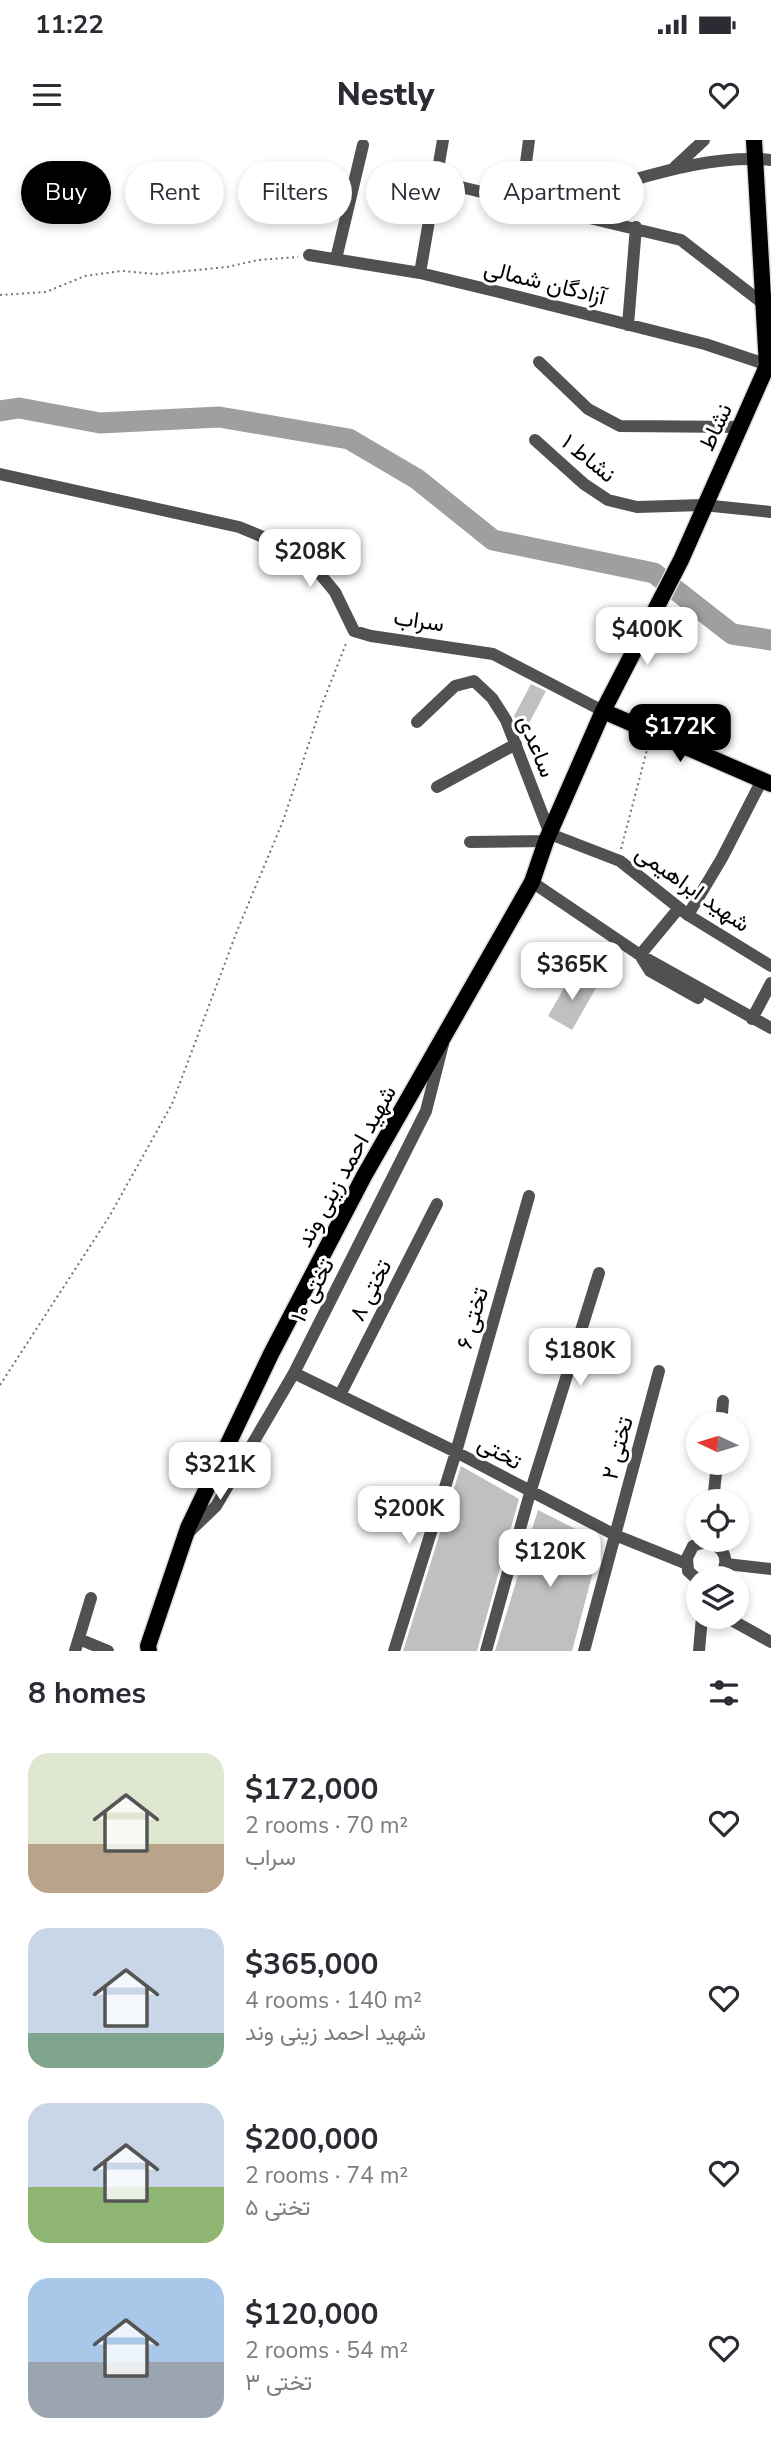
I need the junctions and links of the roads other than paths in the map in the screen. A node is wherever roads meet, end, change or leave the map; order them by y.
1 (443, 140) edge
2 (529, 140) edge
3 (704, 140) edge
4 (754, 140) edge
5 (363, 145) dead end
6 (754, 158) junction
7 (771, 160) edge
8 (439, 161) edge
9 (526, 161) edge
10 (675, 167) junction
11 (644, 176) edge
12 (429, 224) edge
13 (623, 224) edge
14 (636, 227) junction
15 (309, 255) road end
16 (336, 259) junction
17 (420, 273) junction
18 (765, 306) junction
19 (628, 325) junction
20 (539, 362) dead end
21 (769, 366) edge
22 (742, 426) junction
23 (535, 440) dead end
24 (0, 474) edge
25 (703, 505) junction
26 (771, 512) edge
27 (603, 711) junction
28 (417, 722) dead end
29 (516, 744) junction
30 (766, 782) edge
31 (437, 787) dead end
32 (548, 837) junction
33 (470, 842) dead end
34 (532, 882) junction
35 (684, 911) junction
36 (640, 956) junction
37 (771, 966) edge
38 (771, 983) edge
39 (752, 1019) junction
40 (771, 1028) edge
41 (446, 1034) junction
42 (771, 1037) edge
43 (529, 1196) dead end
44 (437, 1204) dead end
45 (599, 1273) dead end
46 (659, 1371) dead end
47 (294, 1373) junction
48 (340, 1395) junction
49 (723, 1401) dead end
50 (722, 1412) edge
51 (456, 1452) junction
52 (530, 1493) junction
53 (615, 1535) junction
54 (185, 1536) junction
55 (689, 1552) edge
56 (723, 1552) edge
57 (687, 1564) joint
58 (726, 1564) joint
59 (771, 1569) edge
60 (91, 1598) dead end
61 (701, 1629) edge
62 (748, 1629) edge
63 (771, 1642) edge
64 (77, 1645) edge
65 (108, 1651) edge
66 (149, 1651) edge
67 (394, 1651) edge
68 (486, 1651) edge
69 (584, 1651) edge
70 (699, 1651) edge

1 - 8 street
2 - 9 street
3 - 10 street
4 - 6 main road, نشاط
5 - 16 street
6 - 7 street
6 - 10 street
6 - 18 main road, نشاط
10 - 11 street
12 - 17 street
13 - 14 street
14 - 18 street
14 - 19 street
15 - 16 street, آزادگان شمالی
16 - 17 street, آزادگان شمالی
17 - 19 street, آزادگان شمالی
18 - 21 main road, نشاط
19 - 21 street, آزادگان شمالی
20 - 22 street
21 - 22 main road, نشاط
22 - 25 main road, نشاط
23 - 25 street, نشاط ۱
24 - 27 street, سراب
25 - 26 street, نشاط ۱
25 - 27 main road, نشاط
27 - 30 main road, سراب
27 - 32 main road, شهید احمد زینی وند
28 - 29 street, ساعدی
29 - 31 street
29 - 32 street, ساعدی
30 - 35 street
32 - 33 street
32 - 34 main road, شهید احمد زینی وند
32 - 35 street, شهید ابراهیمی
34 - 36 street
34 - 41 main road, شهید احمد زینی وند
35 - 36 street
35 - 37 street, شهید ابراهیمی
36 - 39 street
36 - 42 street
38 - 39 street
39 - 40 street
41 - 47 street, تختی ۱۰
41 - 54 main road, شهید احمد زینی وند
43 - 51 street, تختی ۶
44 - 48 street, تختی ۸
45 - 52 street
46 - 53 street, تختی ۲
47 - 48 street, تختی
47 - 54 street, تختی ۱۰
48 - 51 street, تختی
49 - 50 street
51 - 52 street, تختی
51 - 67 street, تختی ۶
52 - 53 street, تختی
52 - 68 street
53 - 57 street, تختی
53 - 69 street, تختی ۲
54 - 66 main road, شهید احمد زینی وند
55 - 57 street
56 - 58 street
58 - 59 street
60 - 64 street
61 - 70 street
62 - 63 street
64 - 65 street

